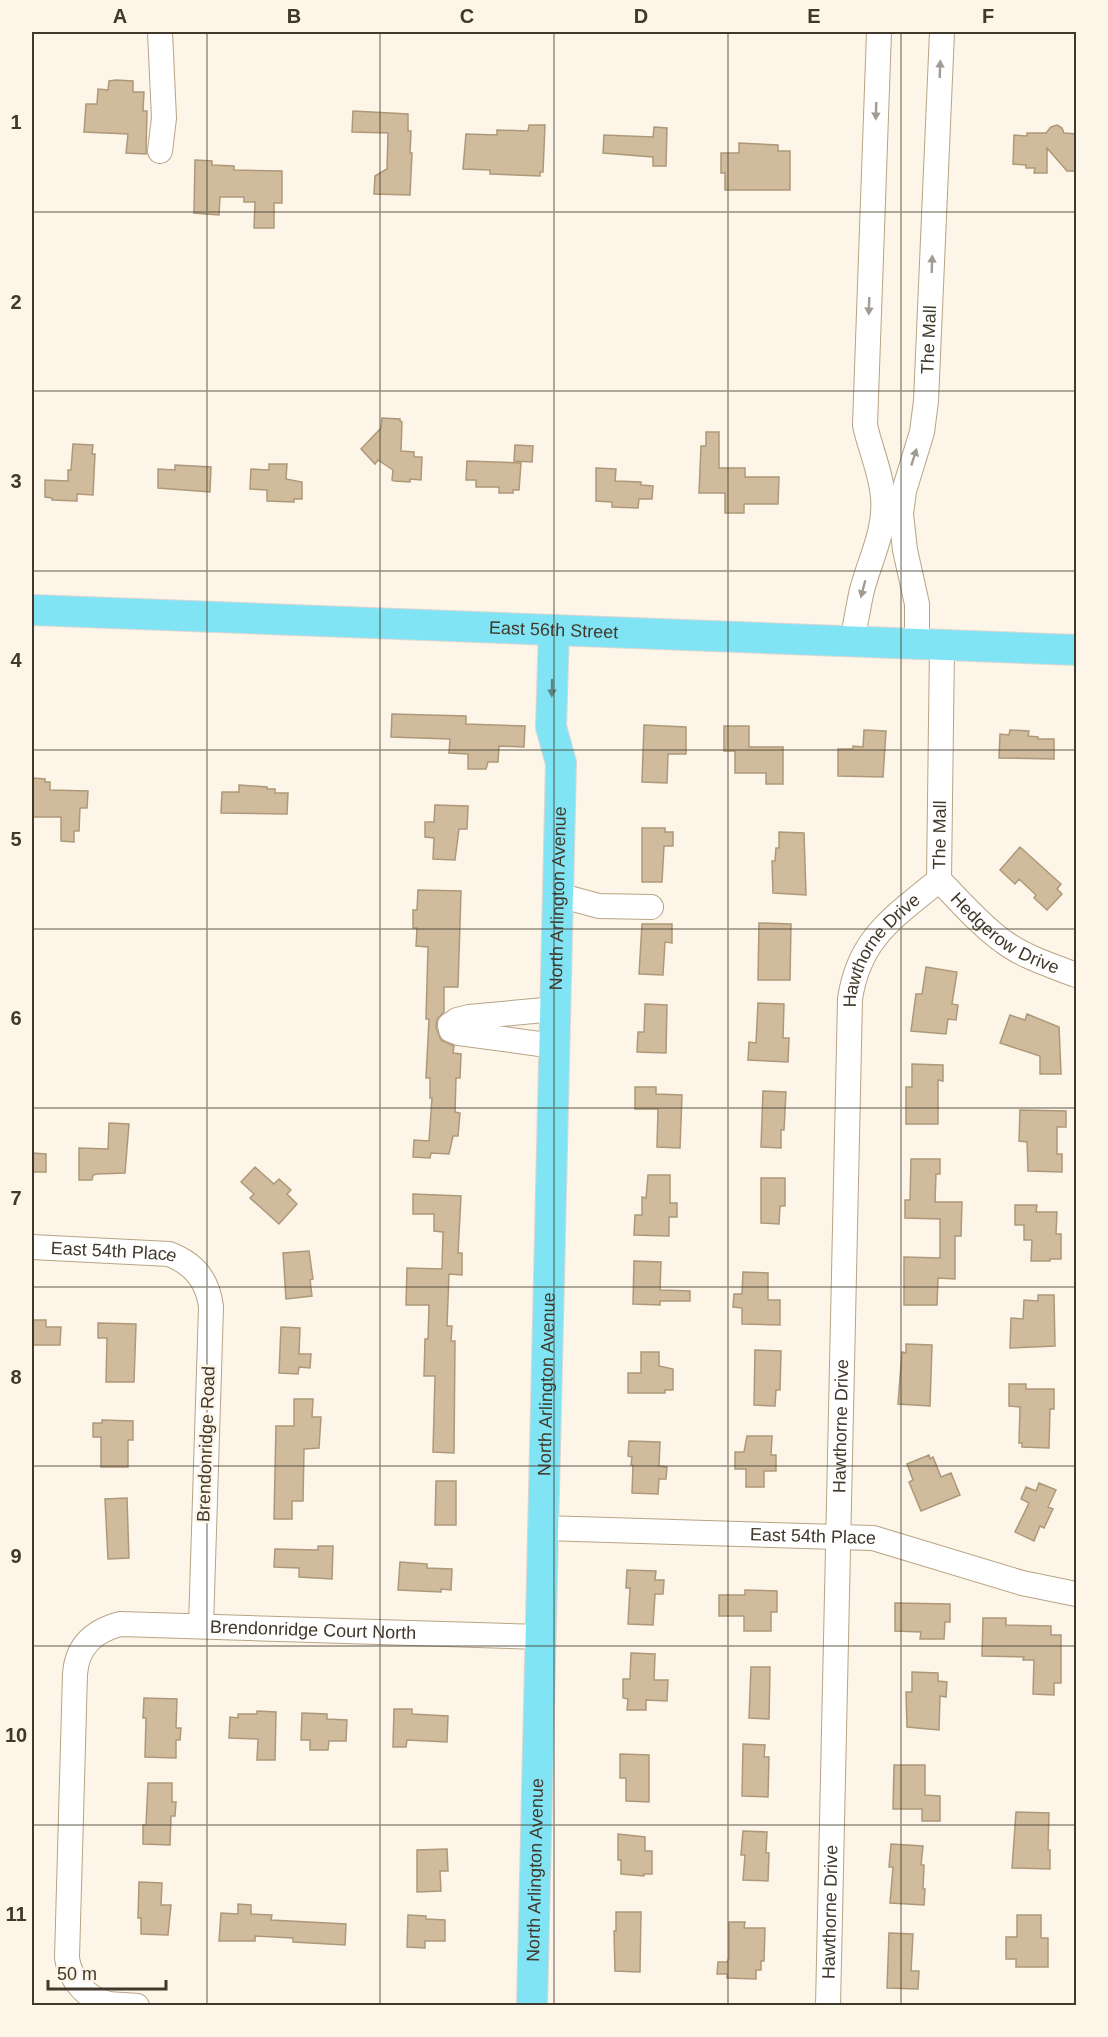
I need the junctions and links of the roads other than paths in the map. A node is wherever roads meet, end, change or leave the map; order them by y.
1 (160, 32) edge
2 (879, 32) edge
3 (942, 32) edge
4 (160, 151) dead end
5 (892, 506) junction
6 (877, 548) junction
7 (905, 550) junction
8 (32, 610) edge
9 (564, 630) junction
10 (852, 640) junction
11 (929, 644) junction
12 (1077, 650) edge
13 (939, 880) junction
14 (558, 895) junction
15 (651, 907) dead end
16 (1077, 975) edge
17 (555, 1009) junction
18 (554, 1046) junction
19 (32, 1247) edge
20 (192, 1267) joint
21 (543, 1528) junction
22 (839, 1538) junction
23 (1077, 1594) edge
24 (201, 1626) junction
25 (540, 1637) junction
26 (137, 2006) edge
27 (532, 2006) edge
28 (828, 2006) edge

1 - 4 street
2 -> 5 street, The Mall
5 -> 3 street, The Mall
5 - 6 street, The Mall
5 - 7 street, The Mall
6 - 7 street
6 -> 10 street, The Mall
7 - 11 street, The Mall
8 - 9 main road, East 56th Street
9 - 10 main road, East 56th Street
9 - 14 main road, North Arlington Avenue
10 - 11 main road, East 56th Street
11 - 12 main road, East 56th Street
11 - 13 street, The Mall
13 - 16 street, Hedgerow Drive
13 - 22 street, Hawthorne Drive
14 - 15 street
14 - 17 main road, North Arlington Avenue
17 - 18 main road, North Arlington Avenue
17 - 18 street
18 - 21 main road, North Arlington Avenue
19 - 20 street, East 54th Place
20 - 24 street, Brendonridge Road
21 - 22 street, East 54th Place
21 - 25 main road, North Arlington Avenue
22 - 23 street, East 54th Place
22 - 28 street, Hawthorne Drive
24 - 25 street, Brendonridge Court North
24 - 26 street, Brendonridge Court North
25 - 27 main road, North Arlington Avenue

